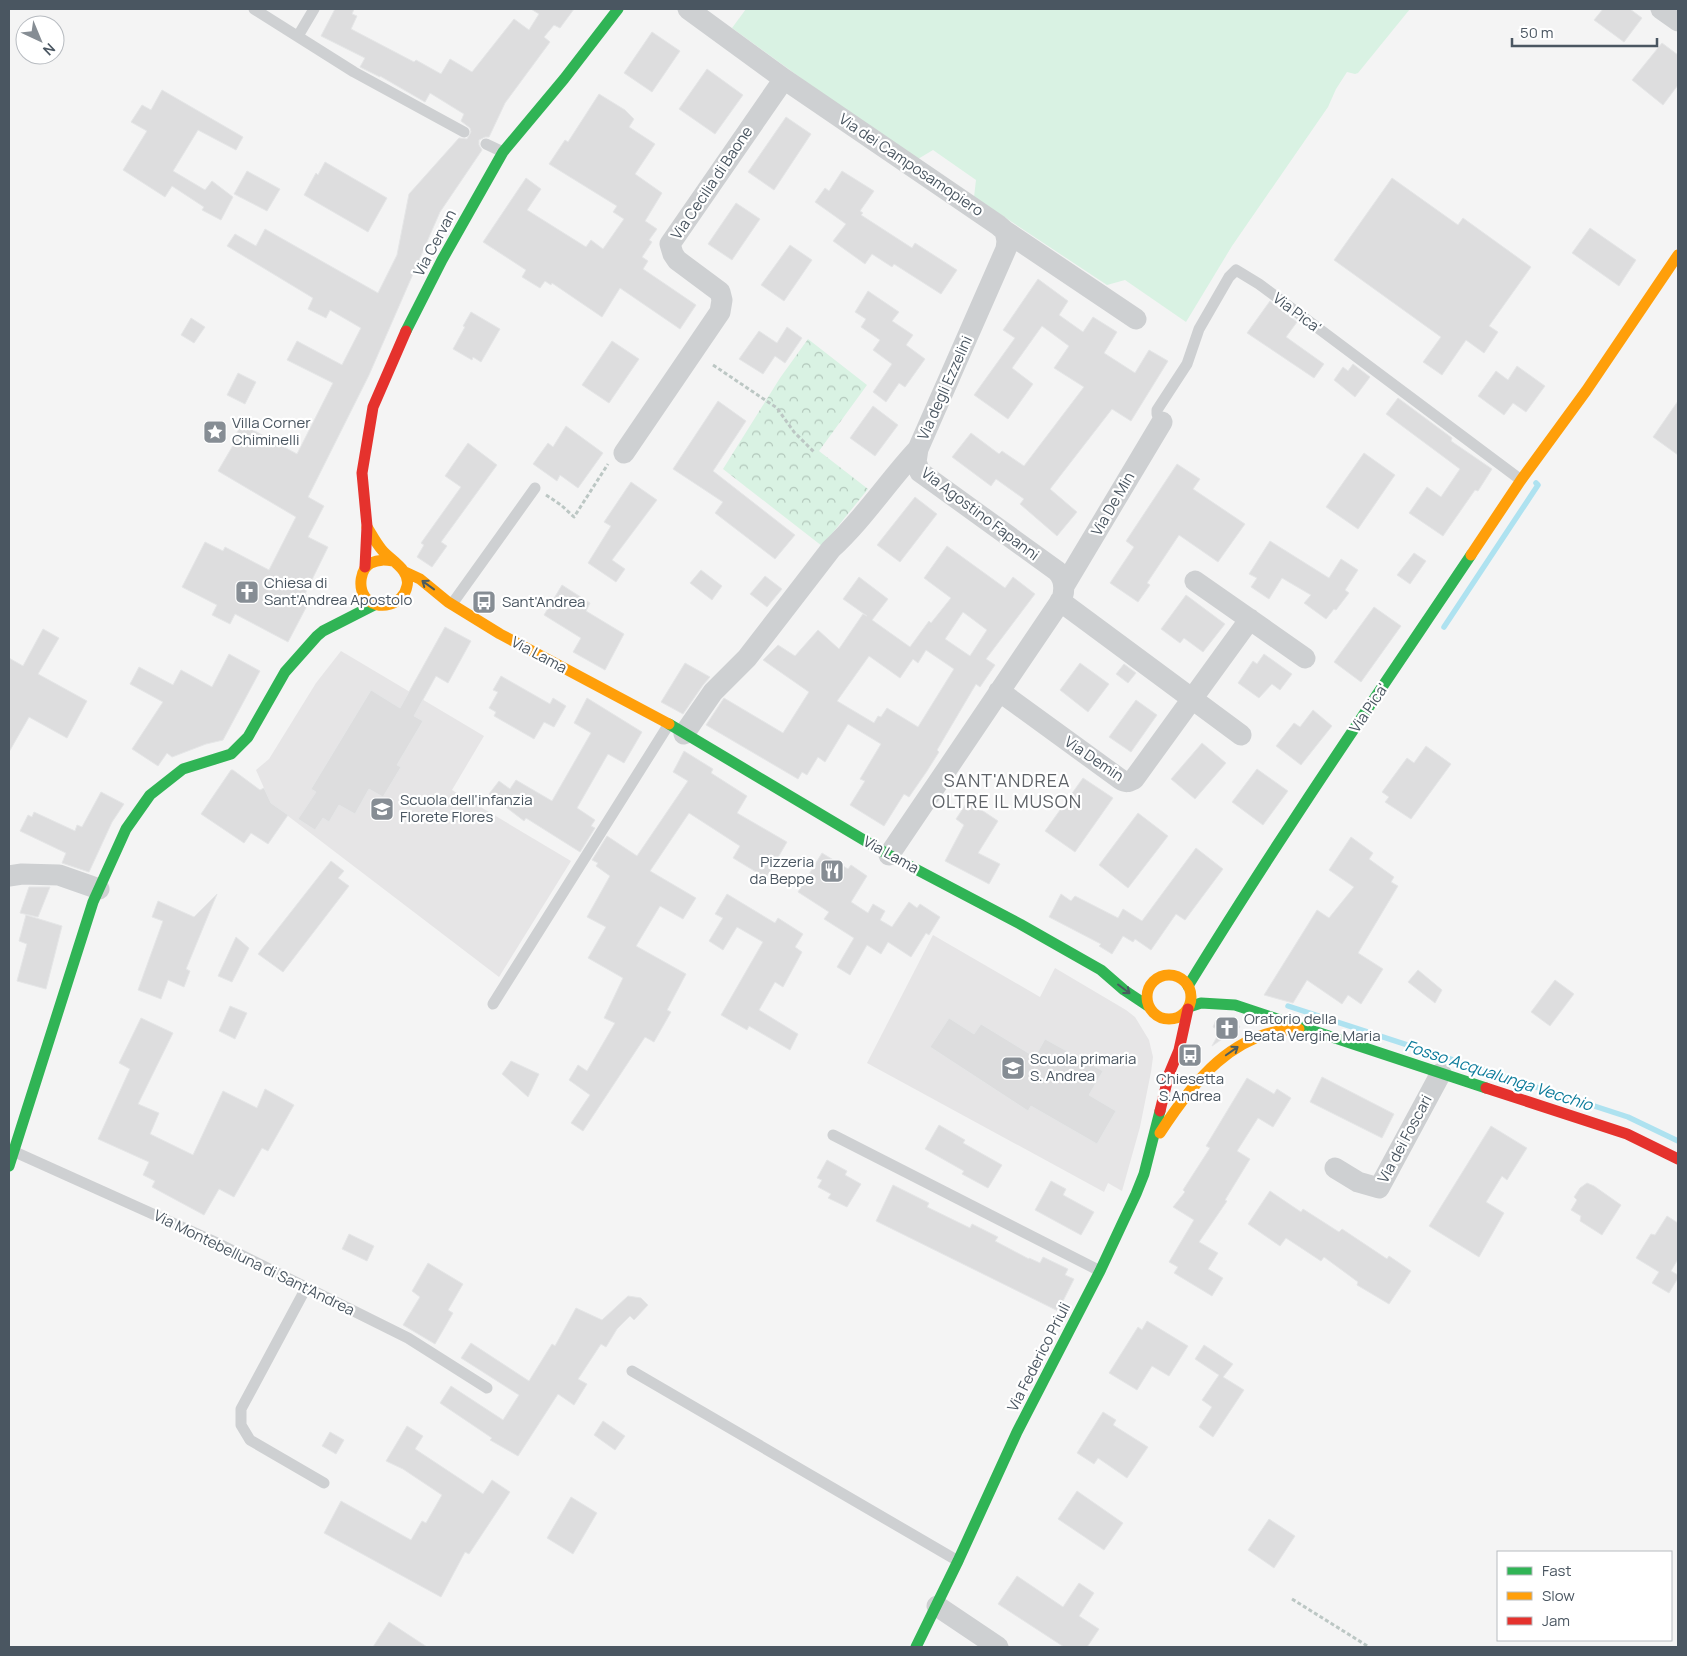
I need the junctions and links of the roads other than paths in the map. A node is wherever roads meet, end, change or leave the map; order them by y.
1 (254, 9) edge
2 (314, 9) edge
3 (618, 9) edge
4 (688, 9) edge
5 (1661, 9) edge
6 (1678, 21) edge
7 (298, 36) junction
8 (784, 79) junction
9 (464, 132) dead end
10 (486, 144) dead end
11 (503, 152) junction
12 (1005, 231) junction
13 (1678, 255) edge
14 (1136, 318) dead end
15 (1162, 422) joint
16 (918, 449) junction
17 (617, 456) road end
18 (1521, 480) junction
19 (535, 488) road end
20 (367, 527) junction
21 (394, 560) junction
22 (365, 567) junction
23 (405, 572) junction
24 (1195, 581) dead end
25 (360, 582) junction
26 (1060, 586) junction
27 (351, 594) dead end
28 (396, 602) junction
29 (431, 603) dead end
30 (450, 603) junction
31 (376, 604) junction
32 (408, 604) dead end
33 (336, 612) dead end
34 (1250, 619) junction
35 (322, 631) junction
36 (1305, 658) dead end
37 (999, 691) junction
38 (1192, 697) junction
39 (677, 729) junction
40 (1241, 735) dead end
41 (889, 855) junction
42 (9, 876) edge
43 (99, 889) junction
44 (1219, 936) junction
45 (1101, 970) junction
46 (1122, 974) dead end
47 (1171, 974) junction
48 (1145, 977) dead end
49 (1158, 977) junction
50 (1189, 988) junction
51 (1203, 988) dead end
52 (1216, 992) dead end
53 (492, 1004) dead end
54 (1235, 1004) junction
55 (1148, 1006) junction
56 (1188, 1008) junction
57 (1157, 1016) junction
58 (1160, 1028) dead end
59 (1308, 1028) junction
60 (1166, 1057) dead end
61 (1441, 1073) junction
62 (1169, 1074) junction
63 (833, 1135) dead end
64 (15, 1152) junction
65 (1147, 1156) junction
66 (1678, 1159) edge
67 (9, 1166) edge
68 (1335, 1168) dead end
69 (1100, 1271) junction
70 (306, 1288) junction
71 (632, 1371) dead end
72 (487, 1388) dead end
73 (324, 1483) dead end
74 (958, 1561) junction
75 (937, 1606) junction
76 (916, 1647) edge
77 (998, 1647) edge

1 - 7 lane
2 - 7 lane
3 - 11 street, Via Cervan
4 - 8 street, Via dei Camposamopiero
5 - 6 street
7 - 9 lane
8 - 12 street, Via dei Camposamopiero
8 - 17 street, Via Cecilia di Baone
10 - 11 lane
11 - 20 street, Via Cervan
12 - 14 street, Via dei Camposamopiero
12 - 16 street, Via degli Ezzelini
13 - 18 street, Via Pica'
15 - 18 lane, Via Pica'
15 - 26 street, Via De Min
16 - 26 street, Via Agostino Fapanni
16 - 39 street, Via degli Ezzelini
18 - 44 street, Via Pica'
19 - 30 lane
20 - 21 street
20 - 22 street, Via Cervan
21 - 22 street
21 - 23 street
22 - 25 street
23 - 28 street
30 -> 23 street, Via Lama
24 - 34 street
25 - 27 street
25 - 31 street
26 - 37 street
26 - 38 street, Via Agostino Fapanni
28 - 31 street
28 - 32 street
29 - 30 street
30 - 39 street, Via Lama
31 - 35 street
33 - 35 street
34 - 36 street
34 - 38 street
35 - 43 street
37 - 38 street, Via Demin
37 - 41 street
38 - 40 street, Via Agostino Fapanni
39 - 41 street, Via Lama
39 - 53 lane
41 - 45 street, Via Lama
42 - 43 street
43 - 64 street
44 - 47 street, Via Pica'
44 - 50 street, Via Pica'
45 - 46 street, Via Lama
45 -> 55 street, Via Lama
47 - 49 street
47 - 50 street
48 - 49 street
49 - 55 street
50 - 51 street
50 - 56 street
52 - 54 street
54 - 56 street
54 - 59 street
55 - 57 street
56 - 57 street
56 - 62 street, Via Federico Priuli
57 - 58 street
59 - 61 street
65 -> 59 street
60 - 62 street, Via Federico Priuli
61 - 66 street
61 - 68 street, Via dei Foscari
62 - 65 street, Via Federico Priuli
63 - 69 lane
64 - 67 street
64 - 70 lane, Via Montebelluna di Sant'Andrea
65 - 69 street, Via Federico Priuli
69 - 74 street, Via Federico Priuli
70 - 72 lane, Via Montebelluna di Sant'Andrea
70 - 73 lane
71 - 74 lane
74 - 75 street, Via Federico Priuli
75 - 76 street, Via Federico Priuli
75 - 77 street

